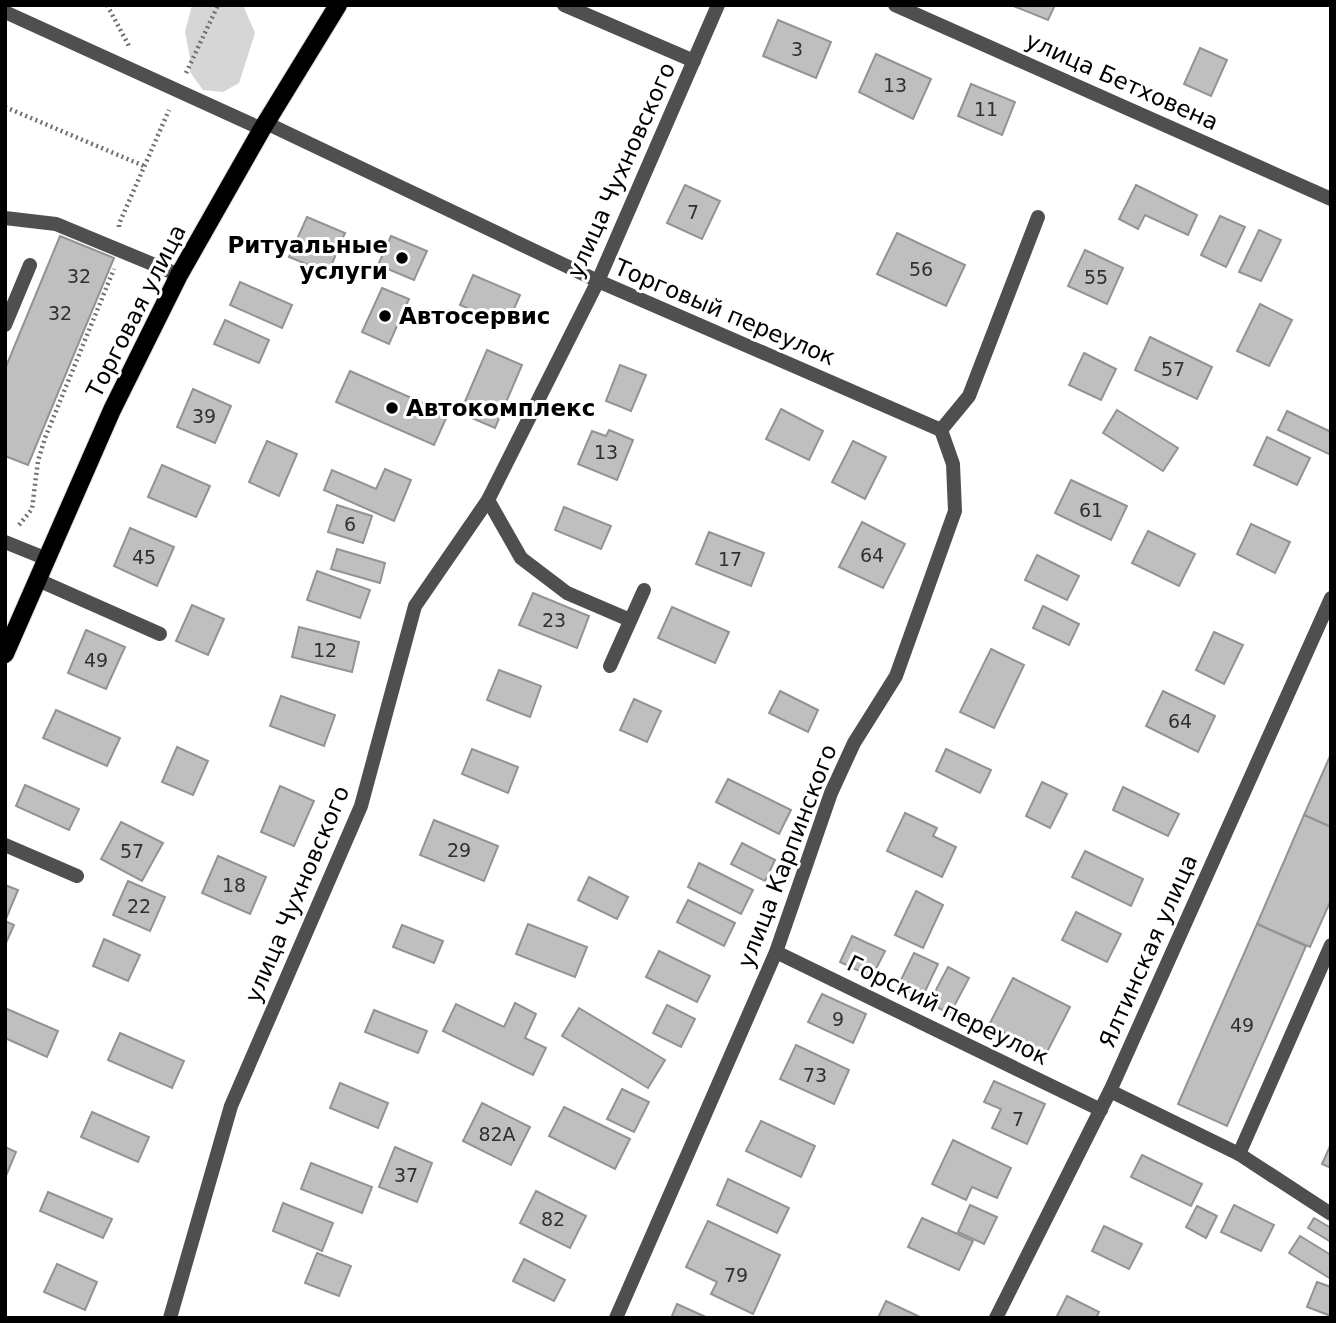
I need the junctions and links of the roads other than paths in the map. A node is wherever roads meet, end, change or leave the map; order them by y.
1 (338, 5) edge
2 (564, 5) edge
3 (718, 5) edge
4 (895, 5) edge
5 (5, 12) edge
6 (694, 61) junction
7 (264, 126) junction
8 (1331, 199) edge
9 (1038, 217) dead end
10 (5, 218) edge
11 (30, 265) dead end
12 (178, 275) junction
13 (598, 281) junction
14 (5, 325) edge
15 (941, 430) junction
16 (488, 500) junction
17 (5, 542) edge
18 (47, 559) junction
19 (38, 580) junction
20 (645, 590) dead end
21 (1331, 598) edge
22 (630, 620) junction
23 (160, 634) dead end
24 (5, 654) edge
25 (610, 666) dead end
26 (5, 845) edge
27 (77, 876) dead end
28 (1331, 945) edge
29 (776, 952) junction
30 (1110, 1091) junction
31 (1101, 1110) junction
32 (1239, 1154) junction
33 (1331, 1214) edge
34 (170, 1318) edge
35 (616, 1318) edge
36 (996, 1318) edge

1 - 7 main road, Торговая улица
2 - 6 street
3 - 6 street, улица Чухновского
4 - 8 street, улица Бетховена
5 - 7 street, Торговый переулок
6 - 13 street, улица Чухновского
7 - 12 main road, Торговая улица
7 - 13 street, Торговый переулок
9 - 15 street
10 - 12 street
11 - 14 street
12 - 18 main road, Торговая улица
13 - 15 street, Торговый переулок
13 - 16 street, улица Чухновского
15 - 29 street, улица Карпинского
16 - 22 street
16 - 34 street, улица Чухновского
17 - 18 street
18 - 19 main road, Торговая улица
19 - 23 street
19 - 24 main road, Торговая улица
20 - 22 street
21 - 30 street, Ялтинская улица
22 - 25 street
26 - 27 street
28 - 32 street
29 - 31 street, Горский переулок
29 - 35 street, улица Карпинского
30 - 31 street, Ялтинская улица
30 - 32 street
31 - 36 street, Ялтинская улица
32 - 33 street

